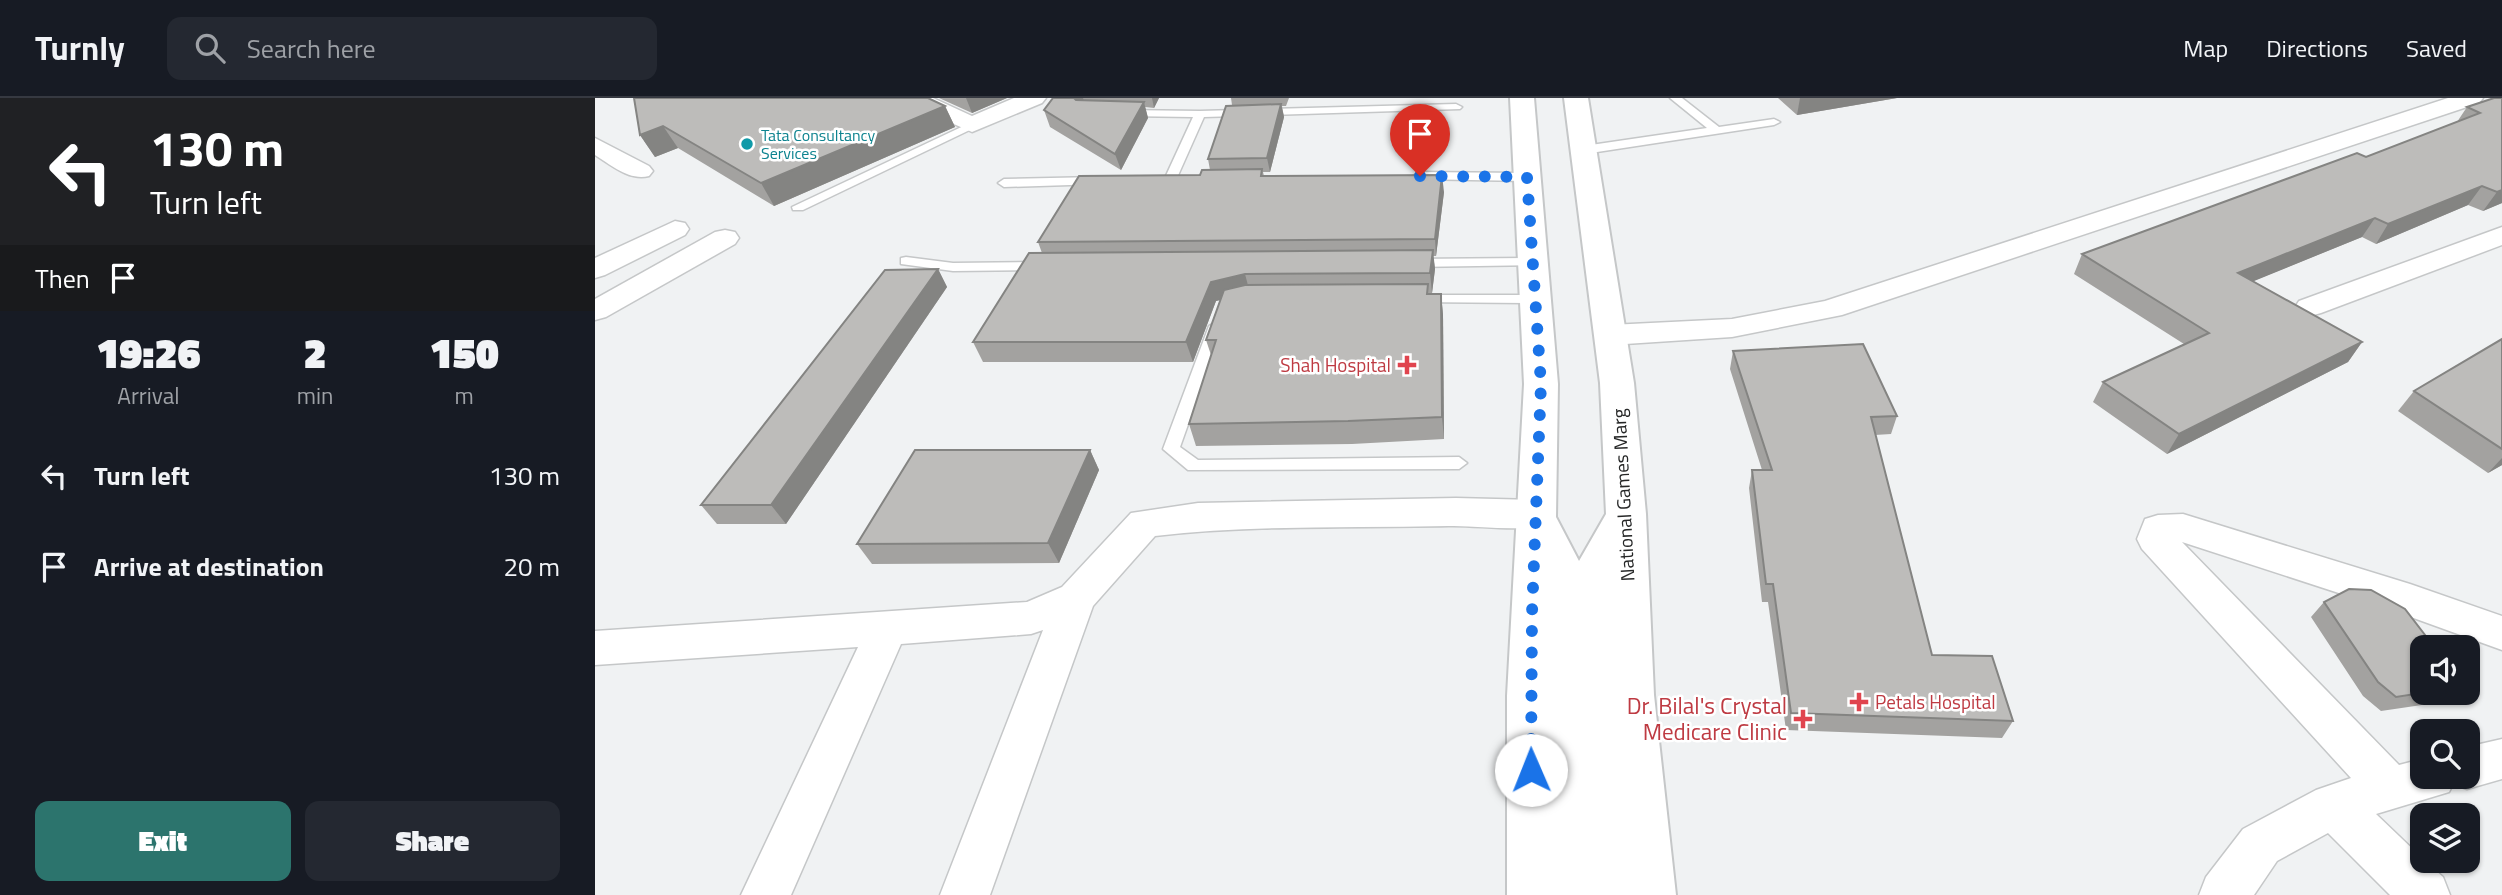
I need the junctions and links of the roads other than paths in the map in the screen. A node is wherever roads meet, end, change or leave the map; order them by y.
1 (914, 98) edge
2 (1034, 98) edge
3 (1522, 98) edge
4 (1576, 98) edge
5 (1675, 98) edge
6 (2471, 98) edge
7 (1456, 107) dead end
8 (1111, 113) edge
9 (1200, 114) junction
10 (1774, 122) dead end
11 (972, 125) junction
12 (1717, 131) junction
13 (595, 145) edge
14 (1584, 150) junction
15 (640, 171) edge
16 (1406, 176) edge
17 (1527, 177) junction
18 (1184, 179) edge
19 (1156, 180) edge
20 (1170, 180) junction
21 (1115, 181) edge
22 (1004, 183) dead end
23 (798, 207) dead end
24 (674, 229) dead end
25 (2502, 235) edge
26 (725, 238) dead end
27 (906, 261) dead end
28 (1533, 262) junction
29 (1397, 263) edge
30 (1050, 266) edge
31 (595, 269) edge
32 (1399, 299) edge
33 (1534, 299) junction
34 (1223, 307) edge
35 (2310, 307) dead end
36 (595, 311) edge
37 (1610, 335) junction
38 (1458, 463) dead end
39 (1535, 514) junction
40 (1626, 514) junction
41 (1076, 598) junction
42 (887, 628) junction
43 (2502, 633) edge
44 (595, 648) edge
45 (2502, 759) edge
46 (2480, 765) edge
47 (2410, 781) edge
48 (2410, 782) edge
49 (2333, 805) junction
50 (766, 895) edge
51 (965, 895) edge
52 (1533, 895) edge
53 (1573, 895) edge
54 (1611, 895) edge
55 (1650, 895) edge
56 (2224, 895) edge
57 (2425, 895) edge

1 - 11 street
2 - 11 street
3 - 17 main road
4 - 14 main road, National Games Marg
5 - 12 lane
6 - 37 street
7 - 9 lane
8 - 9 lane
9 - 20 lane
10 - 12 lane
11 - 23 lane
12 - 14 lane
13 - 15 street
14 - 37 main road, National Games Marg
16 - 17 lane
17 - 28 main road
18 - 20 lane
19 - 20 lane
21 - 22 lane
24 - 31 street
25 - 35 street
26 - 36 street
27 - 30 lane
28 - 29 lane
28 - 33 main road
32 - 33 lane
33 - 39 main road
34 - 38 lane
37 - 40 main road, National Games Marg
39 - 41 street
39 - 52 main road
39 - 53 main road
40 - 54 main road
40 - 55 main road, National Games Marg
41 - 42 street
41 - 51 street
42 - 44 street
42 - 50 street
43 - 47 street
45 - 46 street
48 - 49 street
49 - 56 street
49 - 57 street

